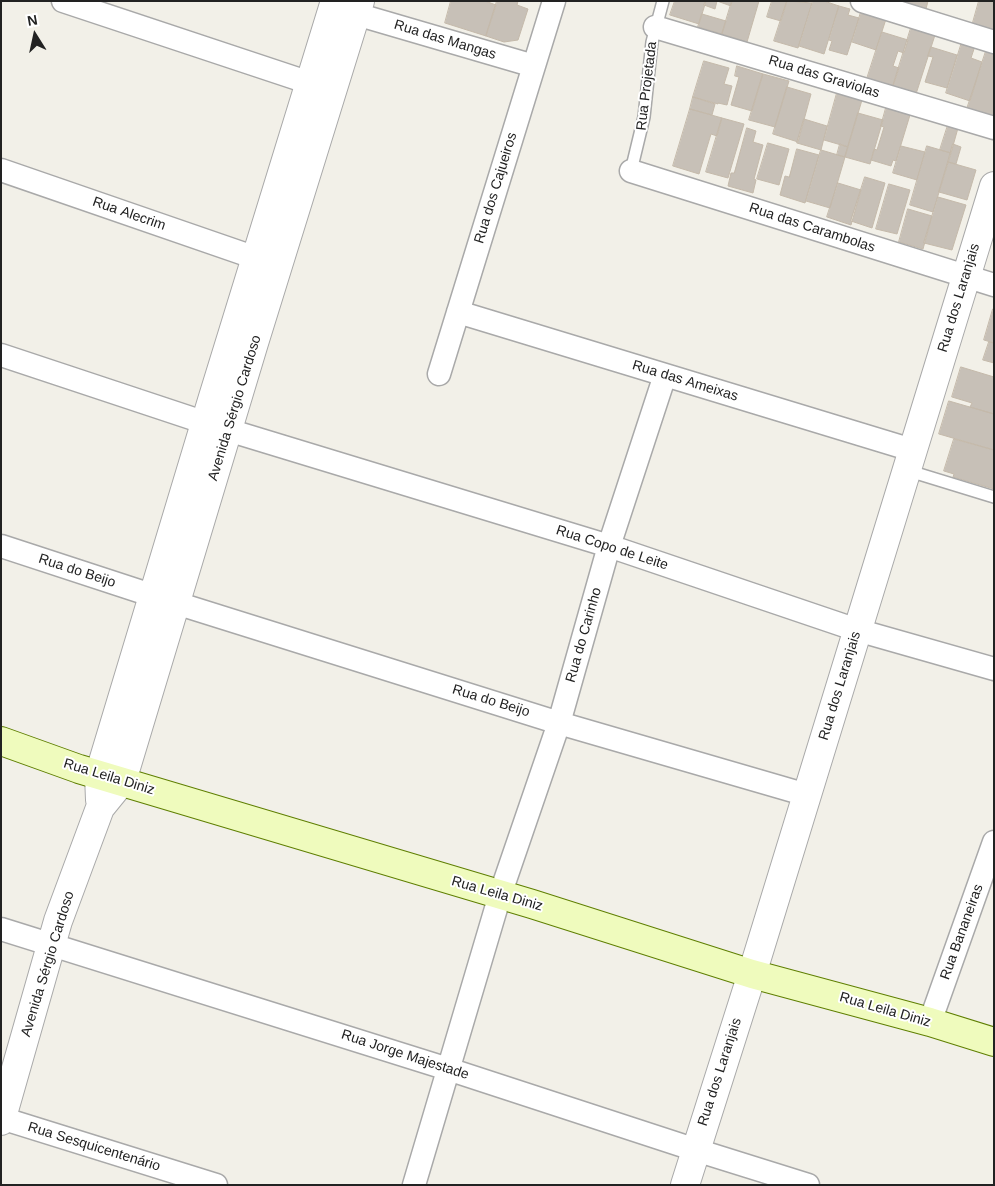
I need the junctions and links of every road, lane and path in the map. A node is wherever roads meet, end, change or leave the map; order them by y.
1 (63, 1) edge
2 (554, 1) edge
3 (662, 1) edge
4 (862, 1) edge
5 (346, 6) edge
6 (655, 27) junction
7 (994, 42) edge
8 (534, 66) junction
9 (321, 86) junction
10 (994, 128) edge
11 (1, 170) edge
12 (631, 171) joint
13 (994, 186) edge
14 (267, 261) junction
15 (965, 276) junction
16 (994, 285) edge
17 (458, 312) junction
18 (1, 355) edge
19 (439, 374) dead end
20 (665, 375) junction
21 (217, 427) junction
22 (909, 460) junction
23 (994, 496) edge
24 (1, 546) edge
25 (609, 546) junction
26 (165, 599) junction
27 (857, 630) junction
28 (994, 669) edge
29 (559, 723) junction
30 (1, 741) edge
31 (110, 778) junction
32 (807, 795) junction
33 (993, 851) edge
34 (500, 896) junction
35 (1, 929) edge
36 (51, 944) junction
37 (752, 974) junction
38 (930, 1022) junction
39 (994, 1042) edge
40 (448, 1069) junction
41 (2, 1119) edge
42 (696, 1150) junction
43 (216, 1185) edge
44 (414, 1185) edge
45 (685, 1185) edge
46 (808, 1185) edge

1 - 9 street
2 - 8 street, Rua dos Cajueiros
3 - 6 lane, Rua Projetada
4 - 7 street
5 - 8 street, Rua das Mangas
5 - 9 street, Avenida Sérgio Cardoso
6 - 10 street, Rua das Graviolas
6 - 12 lane, Rua Projetada
8 - 17 street, Rua dos Cajueiros
9 - 14 street, Avenida Sérgio Cardoso
11 - 14 street, Rua Alecrim
12 - 15 street, Rua das Carambolas
13 - 15 street, Rua dos Laranjais
14 - 21 street, Avenida Sérgio Cardoso
15 - 16 street, Rua das Carambolas
15 - 22 street, Rua dos Laranjais
17 - 19 street, Rua dos Cajueiros
17 - 20 street, Rua das Ameixas
18 - 21 street, Rua Copo de Leite
20 - 22 street, Rua das Ameixas
20 - 25 street, Rua do Carinho
21 - 25 street, Rua Copo de Leite
21 - 26 street, Avenida Sérgio Cardoso
22 - 23 lane
22 - 27 street, Rua dos Laranjais
24 - 26 street, Rua do Beijo
25 - 27 street, Rua Copo de Leite
25 - 29 street, Rua do Carinho
26 - 29 street, Rua do Beijo
26 - 31 street, Avenida Sérgio Cardoso
27 - 28 street, Rua Copo de Leite
27 - 32 street, Rua dos Laranjais
29 - 32 street, Rua do Beijo
29 - 34 street, Rua do Carinho
30 - 31 main road, Rua Leila Diniz
31 - 34 main road, Rua Leila Diniz
31 - 36 street, Avenida Sérgio Cardoso
32 - 37 street, Rua dos Laranjais
33 - 38 street, Rua Bananeiras
34 - 37 main road, Rua Leila Diniz
34 - 40 street, Rua do Carinho
35 - 36 street, Rua Jorge Majestade
36 - 40 street, Rua Jorge Majestade
36 - 41 street, Avenida Sérgio Cardoso
37 - 38 main road, Rua Leila Diniz
37 - 42 street, Rua dos Laranjais
38 - 39 main road, Rua Leila Diniz
40 - 42 street, Rua Jorge Majestade
40 - 44 street, Rua do Carinho
41 - 43 street, Rua Sesquicentenário
42 - 45 street, Rua dos Laranjais
42 - 46 street, Rua Jorge Majestade

